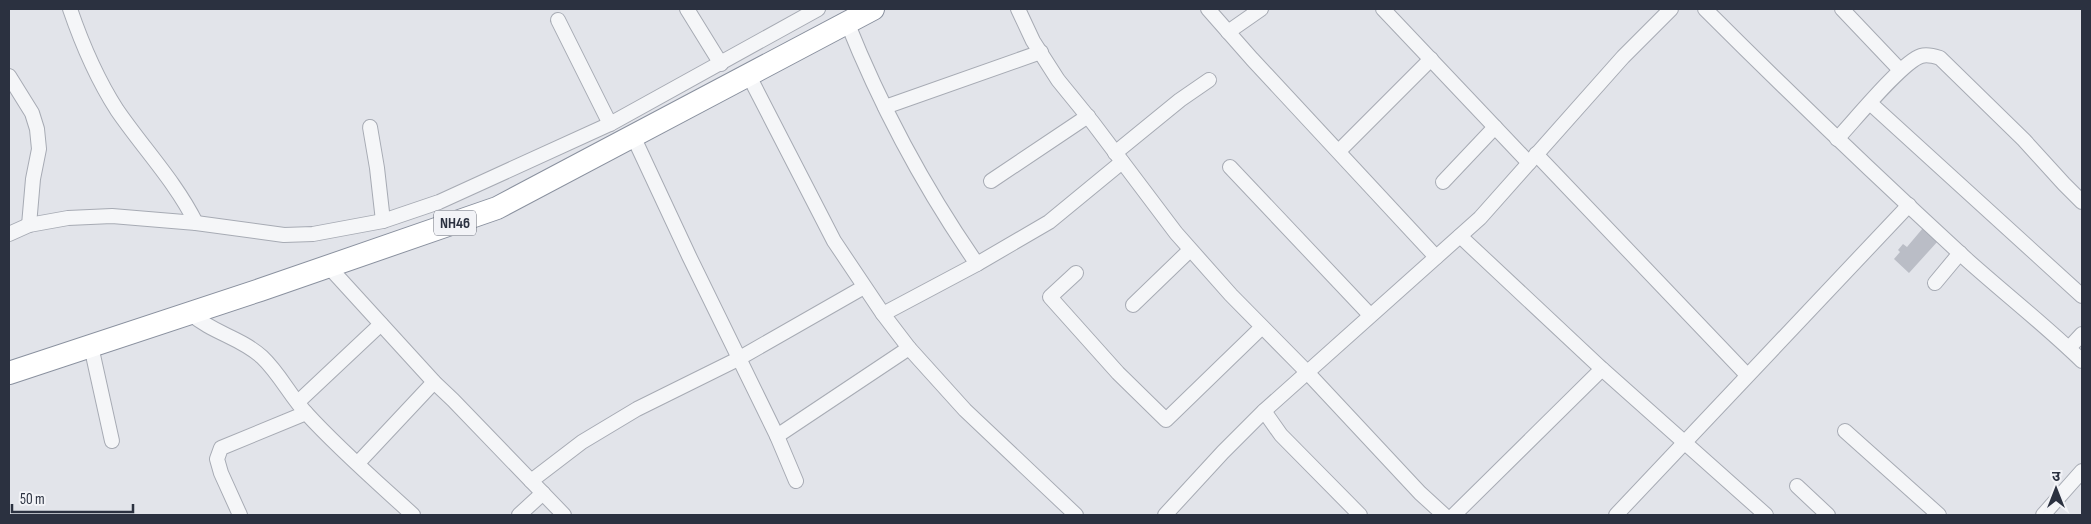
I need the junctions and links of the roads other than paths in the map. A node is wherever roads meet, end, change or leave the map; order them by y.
1 (70, 9) edge
2 (687, 9) edge
3 (818, 9) edge
4 (873, 9) edge
5 (1018, 9) edge
6 (1208, 9) edge
7 (1261, 9) edge
8 (1385, 9) edge
9 (1672, 9) edge
10 (1705, 9) edge
11 (1842, 9) edge
12 (558, 20) dead end
13 (847, 22) junction
14 (1228, 32) junction
15 (1041, 52) junction
16 (1431, 60) junction
17 (721, 64) junction
18 (1900, 70) junction
19 (748, 74) junction
20 (9, 76) edge
21 (1209, 80) dead end
22 (1870, 103) junction
23 (885, 107) junction
24 (1088, 116) junction
25 (610, 124) junction
26 (370, 127) dead end
27 (1495, 127) junction
28 (633, 136) junction
29 (1837, 139) junction
30 (1339, 151) junction
31 (1118, 157) junction
32 (1533, 159) junction
33 (1230, 167) dead end
34 (991, 181) dead end
35 (1443, 182) dead end
36 (2082, 202) edge
37 (1908, 205) junction
38 (383, 221) junction
39 (196, 223) junction
40 (29, 224) junction
41 (9, 234) edge
42 (1460, 236) junction
43 (1190, 250) junction
44 (1960, 253) junction
45 (1436, 258) junction
46 (977, 264) junction
47 (329, 266) junction
48 (1076, 273) dead end
49 (1935, 283) dead end
50 (864, 287) junction
51 (2082, 296) edge
52 (1133, 305) dead end
53 (190, 313) junction
54 (883, 314) junction
55 (1370, 315) junction
56 (381, 324) junction
57 (1262, 327) junction
58 (2082, 334) edge
59 (91, 346) junction
60 (910, 348) junction
61 (2069, 348) junction
62 (738, 359) junction
63 (2082, 361) edge
64 (1602, 369) junction
65 (1306, 371) junction
66 (9, 372) edge
67 (1747, 376) junction
68 (434, 382) junction
69 (302, 407) junction
70 (1264, 411) junction
71 (1845, 431) dead end
72 (777, 436) junction
73 (112, 441) dead end
74 (1684, 442) junction
75 (358, 464) junction
76 (2082, 471) edge
77 (531, 481) junction
78 (796, 481) dead end
79 (1796, 486) dead end
80 (543, 494) junction
81 (1354, 513) edge
82 (240, 515) edge
83 (412, 515) edge
84 (519, 515) edge
85 (564, 515) edge
86 (1076, 515) edge
87 (1165, 515) edge
88 (1444, 515) edge
89 (1454, 515) edge
90 (1616, 515) edge
91 (1766, 515) edge
92 (1828, 515) edge
93 (1939, 515) edge
94 (2044, 515) edge

1 - 39 street
2 - 17 street
3 - 17 street
4 - 13 highway, NH46
5 - 15 street
6 - 14 street
7 - 14 street
8 - 16 street
9 - 32 street
10 - 29 street
11 - 18 street
12 - 25 street
13 - 19 highway, NH46
13 - 23 street
14 - 30 street
15 - 23 street
15 - 24 street
16 - 27 street
16 - 30 street
17 - 25 street
18 - 22 street
18 - 36 street
19 - 28 highway, NH46
19 - 50 street
20 - 40 street
21 - 31 street
22 - 29 street
22 - 51 street
23 - 46 street
24 - 31 street
24 - 34 street
25 - 38 street
26 - 38 street
27 - 32 street
27 - 35 street
28 - 47 highway, NH46
28 - 62 street
29 - 37 street
30 - 45 street
31 - 43 street
31 - 46 street
32 - 42 street
32 - 67 street
33 - 55 street
37 - 44 street
37 - 67 street
38 - 39 street
39 - 40 street
40 - 41 street
42 - 45 street
42 - 64 street
43 - 52 street
43 - 57 street
44 - 49 street
44 - 61 street
45 - 55 street
46 - 54 street
47 - 53 highway, NH46
47 - 56 street
48 - 57 street
50 - 54 street
50 - 62 street
53 - 59 highway, NH46
53 - 69 street
54 - 60 street
55 - 65 street
56 - 68 street
56 - 69 street
57 - 65 street
58 - 61 street
59 - 66 highway, NH46
59 - 73 street
60 - 72 street
60 - 86 street
61 - 63 street
62 - 72 street
62 - 77 street
64 - 74 street
64 - 89 street
65 - 70 street
65 - 88 street
67 - 74 street
68 - 75 street
68 - 77 street
69 - 75 street
69 - 82 street
70 - 81 street
70 - 87 street
71 - 93 street
72 - 78 street
74 - 90 street
74 - 91 street
75 - 83 street
76 - 94 street
77 - 80 street
79 - 92 street
80 - 84 street
80 - 85 street

